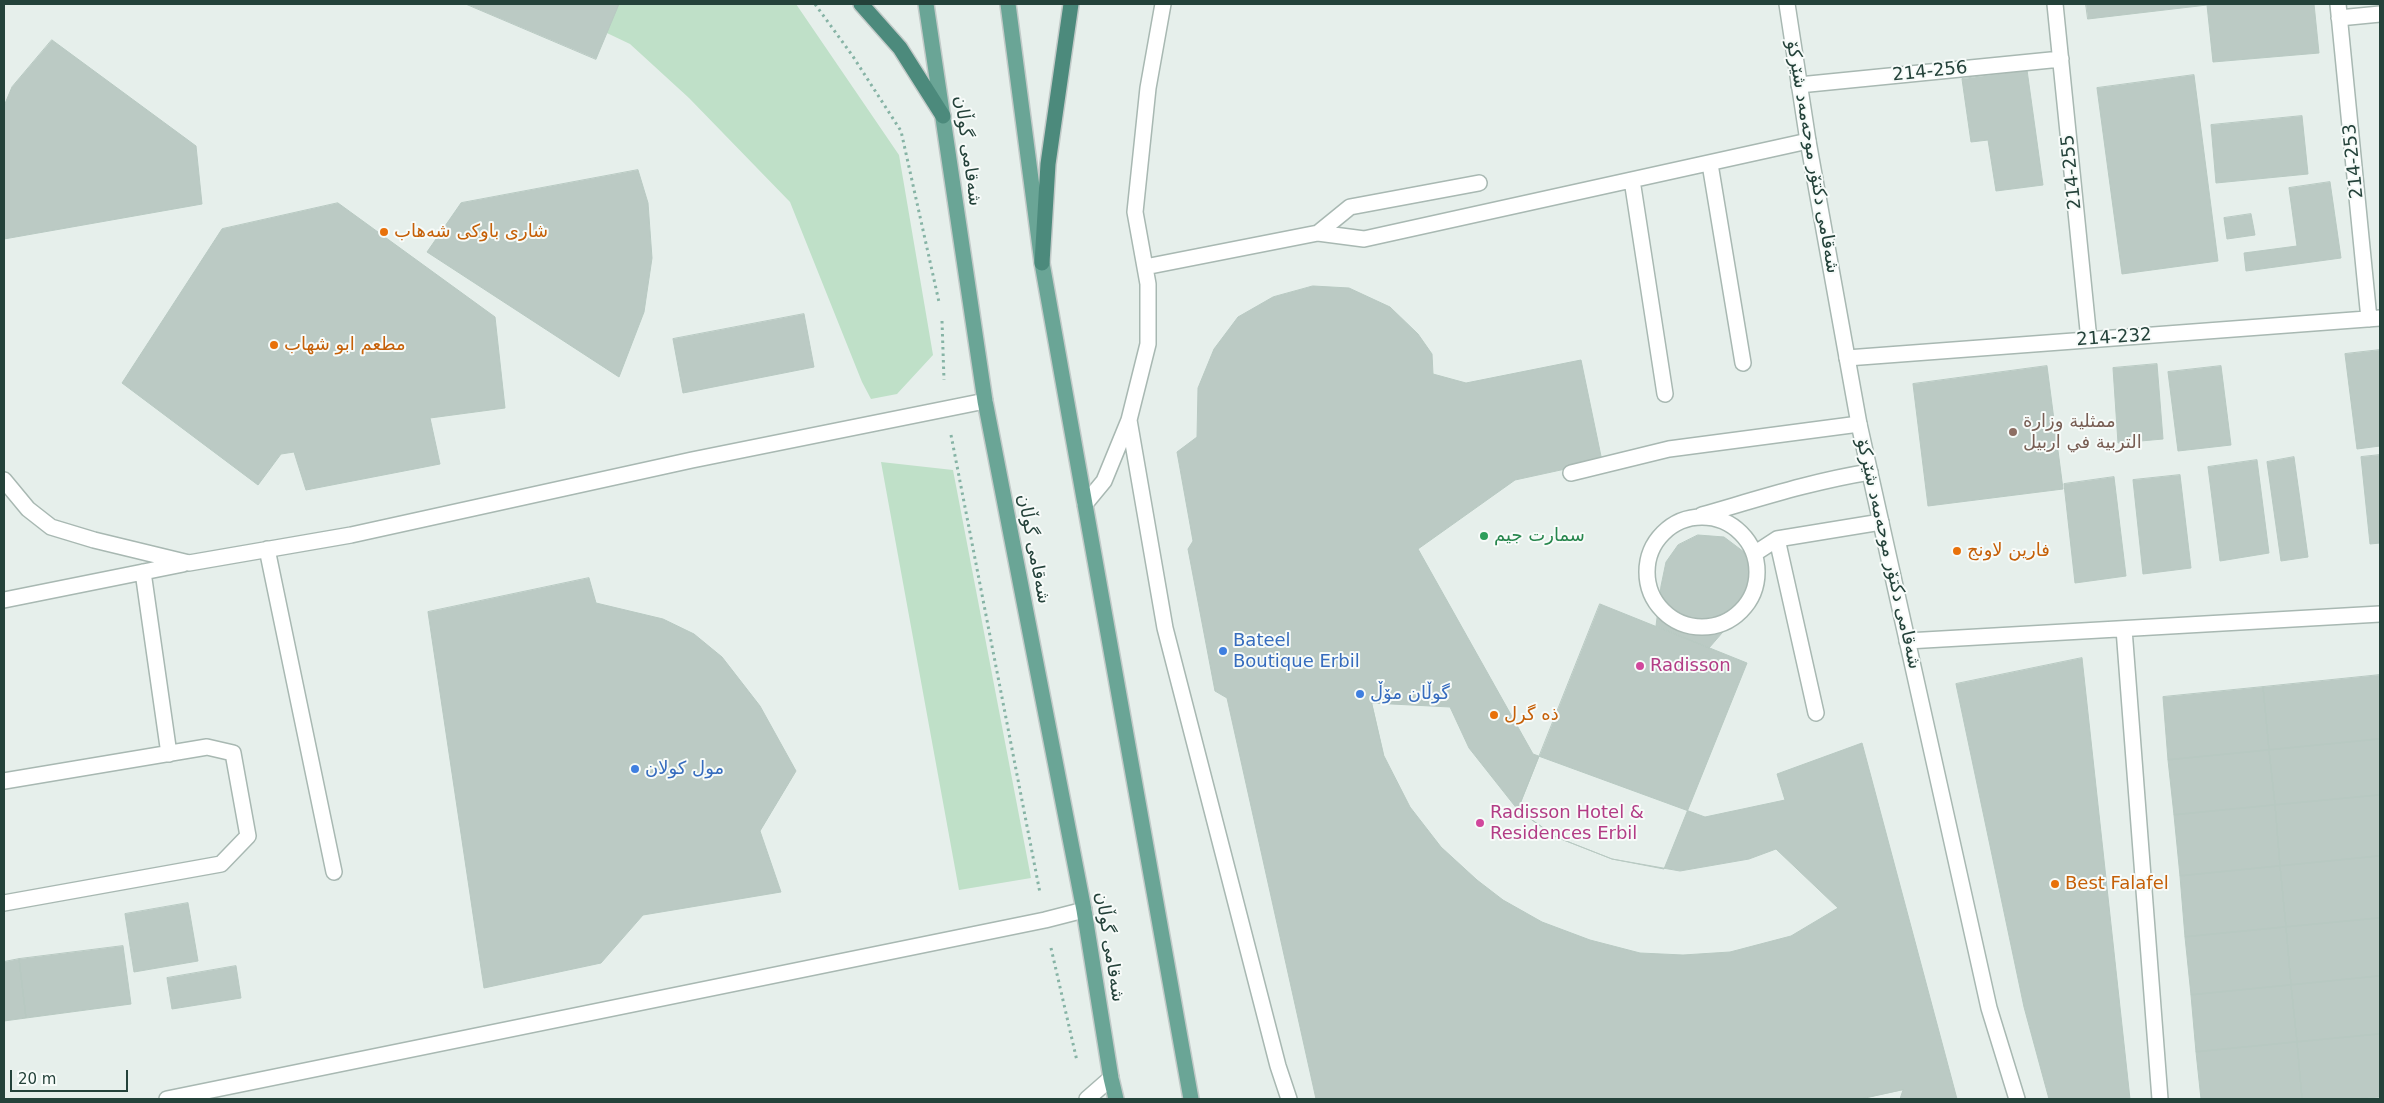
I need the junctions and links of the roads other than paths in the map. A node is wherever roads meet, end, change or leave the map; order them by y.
1 (861, 4) edge
2 (926, 4) edge
3 (1008, 4) edge
4 (1071, 4) edge
5 (1163, 4) edge
6 (1786, 4) edge
7 (2055, 4) edge
8 (2339, 11) edge
9 (2380, 14) edge
10 (2060, 59) junction
11 (1800, 85) junction
12 (943, 116) junction
13 (1808, 141) junction
14 (1710, 164) junction
15 (1632, 180) junction
16 (1479, 183) dead end
17 (1318, 233) junction
18 (1042, 263) junction
19 (1145, 267) junction
20 (2375, 318) edge
21 (2089, 340) junction
22 (1847, 358) junction
23 (1743, 363) dead end
24 (1665, 394) dead end
25 (985, 401) junction
26 (1129, 420) junction
27 (1859, 424) junction
28 (1870, 472) junction
29 (1571, 473) dead end
30 (4, 480) edge
31 (1085, 504) junction
32 (1680, 522) junction
33 (1881, 522) junction
34 (1777, 538) junction
35 (267, 549) junction
36 (1754, 554) junction
37 (189, 563) junction
38 (142, 572) junction
39 (4, 600) edge
40 (2380, 614) edge
41 (2124, 629) junction
42 (1907, 641) junction
43 (1816, 713) dead end
44 (169, 754) junction
45 (4, 781) edge
46 (334, 872) dead end
47 (4, 903) edge
48 (1084, 910) junction
49 (1111, 1078) junction
50 (167, 1099) edge
51 (1087, 1099) edge
52 (1116, 1099) edge
53 (1191, 1099) edge
54 (1289, 1099) edge
55 (2017, 1099) edge
56 (2160, 1099) edge

1 - 12 highway
2 - 12 main road, شەقامی گوڵان
3 - 18 main road
4 - 18 highway
5 - 19 street
6 - 11 street, شەقامی دکتۆر موحەمەد شێرکۆ
7 - 10 street, 214-255
8 - 9 street
8 - 20 street, 214-253
10 - 11 street, 214-256
10 - 21 street, 214-255
11 - 13 street, شەقامی دکتۆر موحەمەد شێرکۆ
12 - 25 main road, شەقامی گوڵان
13 - 14 street
13 - 22 street, شەقامی دکتۆر موحەمەد شێرکۆ
14 - 15 street
14 - 23 street
15 - 17 street
15 - 24 street
16 - 17 street
17 - 19 street
18 - 31 main road
19 - 26 street
20 - 21 street, 214-232
21 - 22 street, 214-232
22 - 27 street, شەقامی دکتۆر موحەمەد شێرکۆ
25 - 35 street
25 - 48 main road, شەقامی گوڵان
26 - 31 street
26 - 54 street
27 - 28 street, شەقامی دکتۆر موحەمەد شێرکۆ
27 - 29 street
28 - 32 street
28 - 33 street, شەقامی دکتۆر موحەمەد شێرکۆ
30 - 37 street
31 - 53 main road
32 - 36 street
32 - 36 street
33 - 34 street
33 - 42 street, شەقامی دکتۆر موحەمەد شێرکۆ
34 - 36 street
34 - 43 street
35 - 37 street
35 - 46 street
37 - 38 street
38 - 39 street
38 - 44 street
40 - 41 street
41 - 42 street
41 - 56 street
42 - 55 street, شەقامی دکتۆر موحەمەد شێرکۆ
44 - 45 street
44 - 47 street
48 - 49 main road, شەقامی گوڵان
48 - 50 street
49 - 51 street
49 - 52 main road, شەقامی گوڵان

